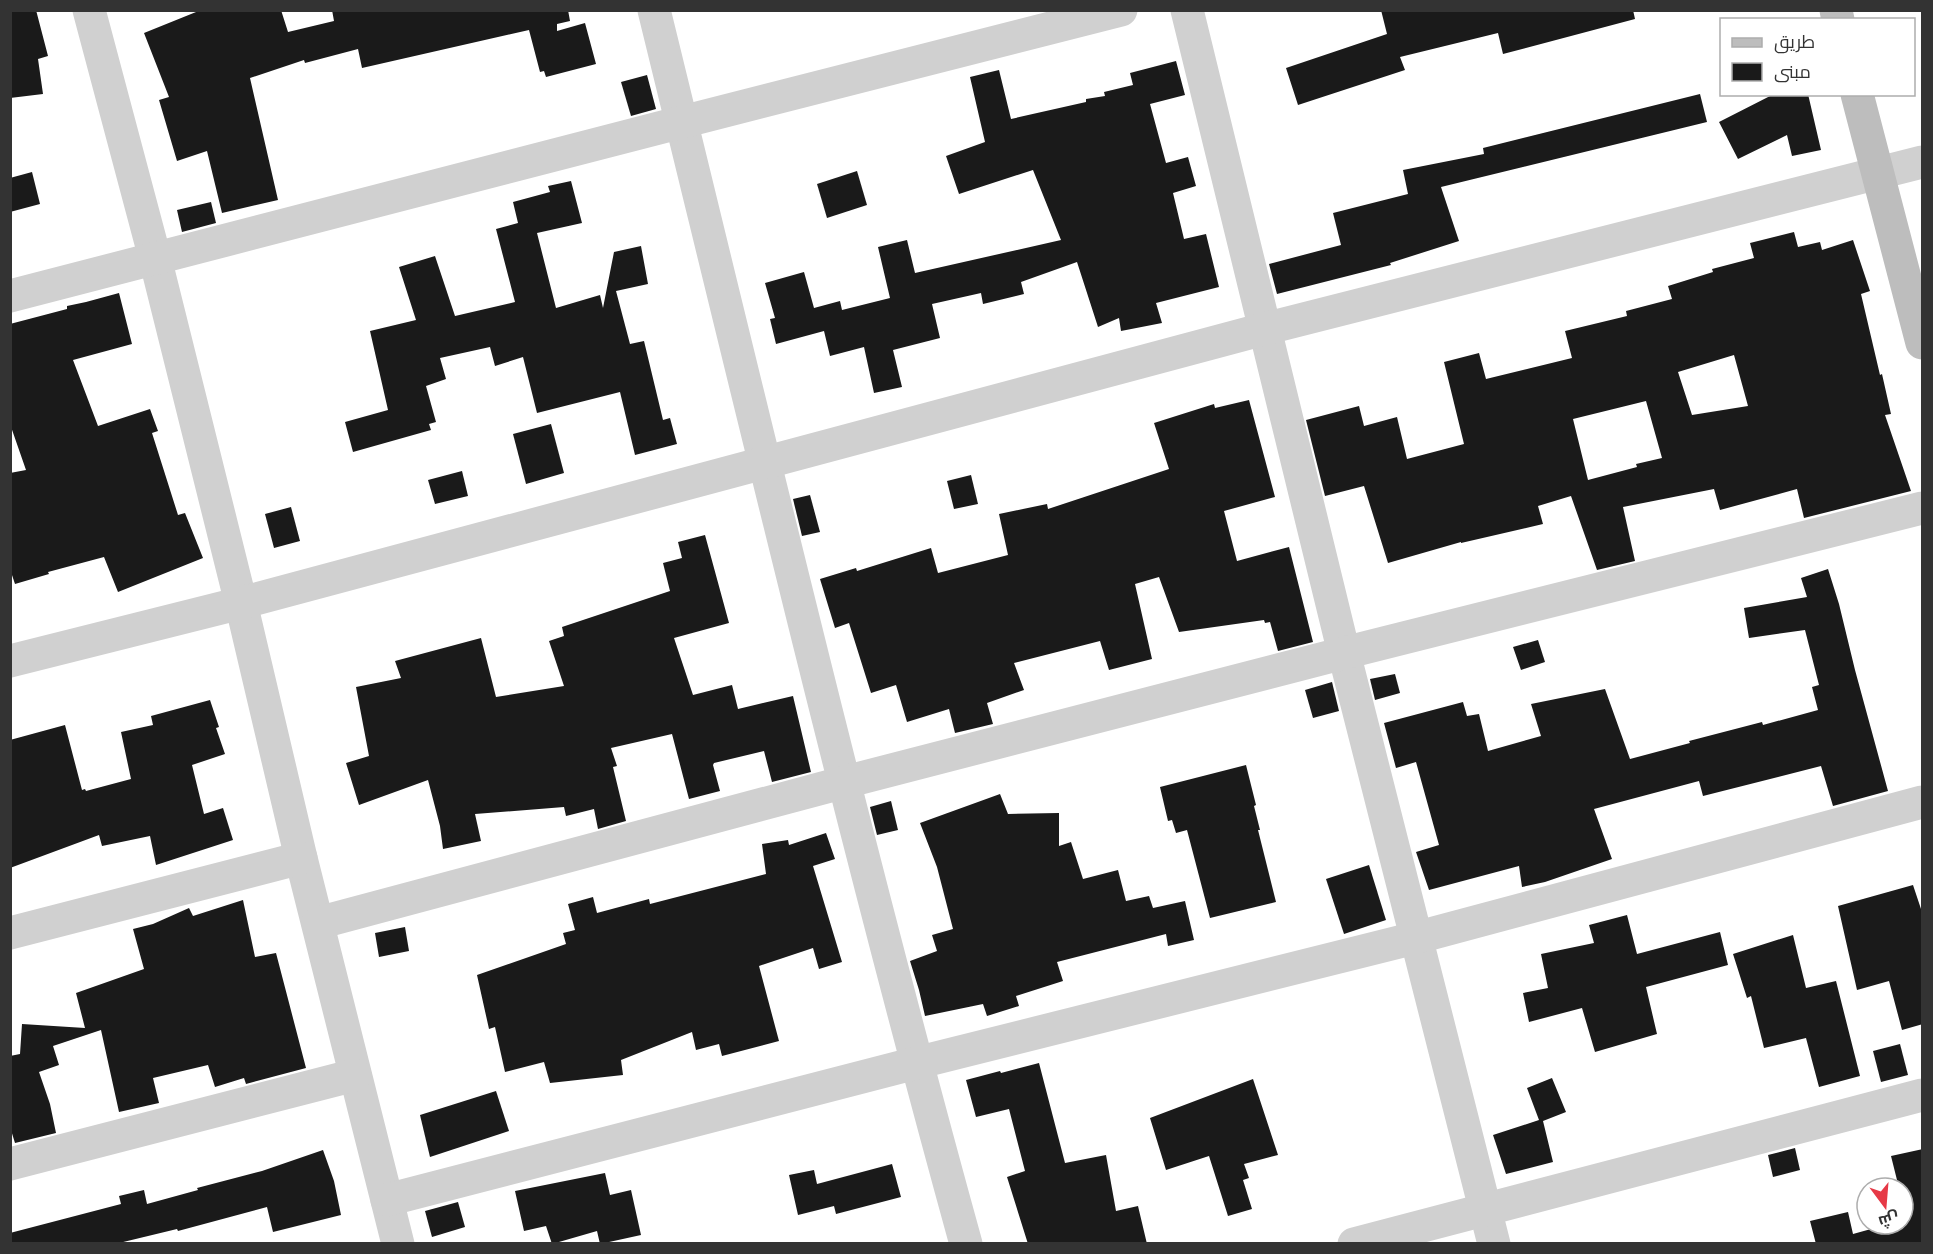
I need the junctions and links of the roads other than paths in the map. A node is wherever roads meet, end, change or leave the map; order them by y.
1 (89, 10) edge
2 (654, 10) edge
3 (1121, 10) edge
4 (1187, 10) edge
5 (1858, 96) edge
6 (682, 122) junction
7 (1923, 162) edge
8 (1877, 172) junction
9 (155, 258) junction
10 (10, 296) edge
11 (1264, 329) junction
12 (1923, 343) edge
13 (765, 464) junction
14 (1923, 508) edge
15 (241, 603) junction
16 (1344, 653) junction
17 (10, 661) edge
18 (845, 782) junction
19 (1923, 802) edge
20 (301, 858) junction
21 (318, 923) junction
22 (10, 933) edge
23 (1415, 938) junction
24 (916, 1063) junction
25 (355, 1075) junction
26 (1923, 1095) edge
27 (10, 1164) edge
28 (387, 1200) junction
29 (1486, 1210) junction
30 (398, 1244) edge
31 (966, 1244) edge
32 (1354, 1244) edge
33 (1494, 1244) edge

1 - 9 street
2 - 6 street
3 - 6 street
4 - 11 street
5 - 8 street
6 - 9 street
6 - 13 street
7 - 8 street
8 - 11 street
8 - 12 street
9 - 10 street
9 - 15 street
11 - 13 street
11 - 16 street
13 - 15 street
13 - 18 street
14 - 16 street
15 - 17 street
15 - 20 street
16 - 18 street
16 - 23 street
18 - 21 street
18 - 24 street
19 - 23 street
20 - 21 street
20 - 22 street
21 - 25 street
23 - 24 street
23 - 29 street
24 - 28 street
24 - 31 street
25 - 27 street
25 - 28 street
26 - 29 street
28 - 30 street
29 - 32 street
29 - 33 street

